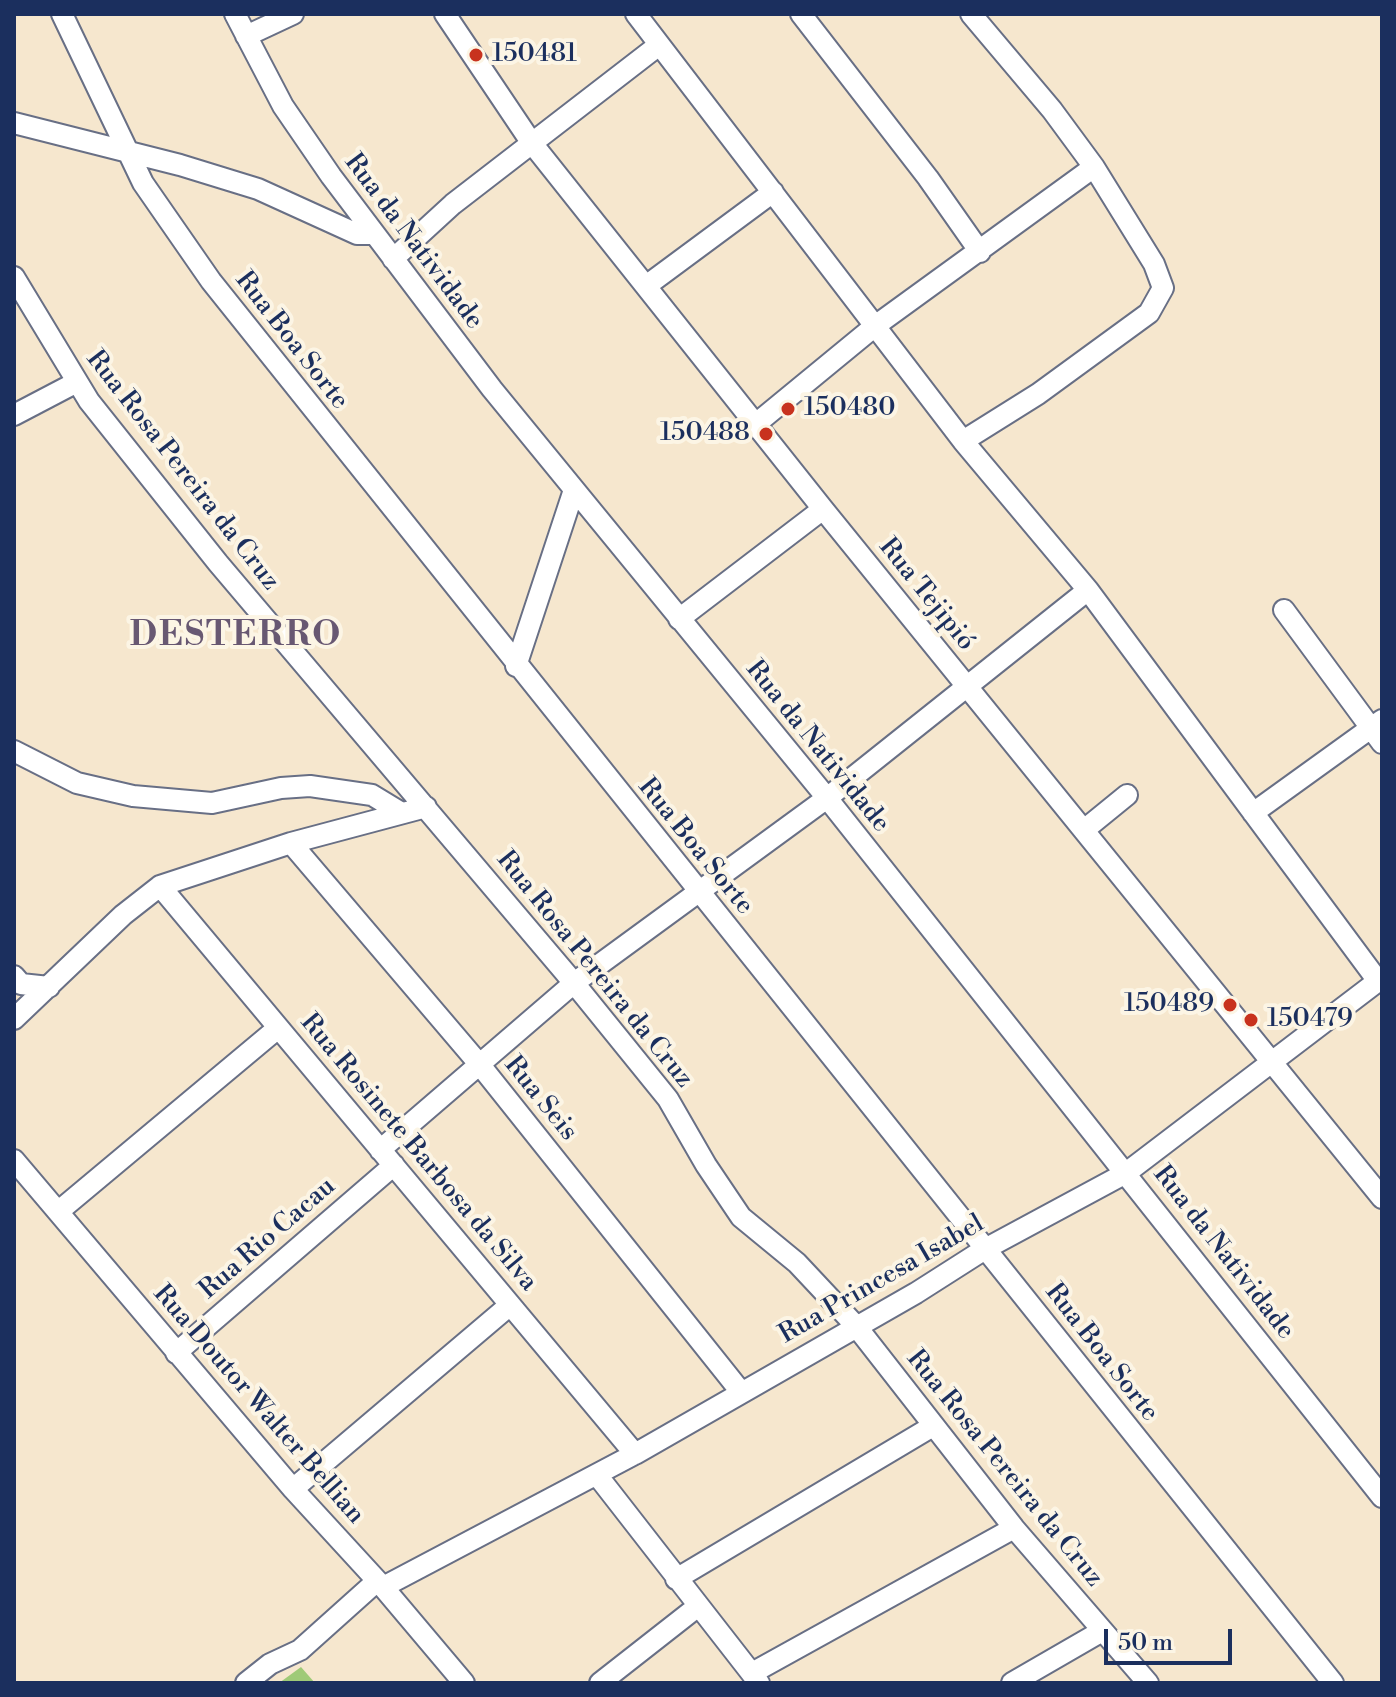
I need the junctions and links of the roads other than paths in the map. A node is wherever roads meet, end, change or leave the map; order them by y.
1 (62, 14) edge
2 (235, 14) edge
3 (293, 14) edge
4 (445, 14) edge
5 (636, 14) edge
6 (801, 14) edge
7 (971, 14) edge
8 (246, 36) junction
9 (659, 45) junction
10 (14, 123) edge
11 (531, 142) junction
12 (127, 151) junction
13 (1094, 167) junction
14 (773, 192) junction
15 (374, 234) junction
16 (980, 252) junction
17 (393, 259) junction
18 (15, 280) edge
19 (646, 286) junction
20 (875, 326) junction
21 (77, 382) junction
22 (14, 415) edge
23 (757, 423) junction
24 (963, 441) junction
25 (573, 493) junction
26 (823, 509) junction
27 (1088, 590) junction
28 (1284, 610) dead end
29 (679, 619) junction
30 (516, 666) junction
31 (966, 685) junction
32 (1378, 730) edge
33 (14, 751) edge
34 (1127, 795) dead end
35 (827, 798) junction
36 (426, 807) junction
37 (400, 812) junction
38 (1253, 813) junction
39 (1084, 830) junction
40 (291, 843) junction
41 (160, 886) junction
42 (699, 892) junction
43 (14, 976) edge
44 (1380, 979) edge
45 (574, 983) junction
46 (49, 987) junction
47 (14, 1019) edge
48 (278, 1028) junction
49 (1272, 1064) junction
50 (480, 1065) junction
51 (387, 1158) junction
52 (14, 1160) edge
53 (1126, 1173) junction
54 (1382, 1198) edge
55 (59, 1211) junction
56 (985, 1249) junction
57 (510, 1305) junction
58 (856, 1326) junction
59 (176, 1353) junction
60 (741, 1392) junction
61 (933, 1426) junction
62 (635, 1454) junction
63 (597, 1475) junction
64 (293, 1489) junction
65 (1382, 1497) edge
66 (1014, 1528) junction
67 (676, 1579) junction
68 (380, 1584) junction
69 (697, 1607) junction
70 (1102, 1631) junction
71 (756, 1678) edge
72 (246, 1683) edge
73 (464, 1683) edge
74 (600, 1683) edge
75 (1012, 1683) edge
76 (1148, 1683) edge
77 (1333, 1683) edge

1 - 12 street, Rua Boa Sorte
2 - 8 street, Rua da Natividade
3 - 8 street
4 - 11 street, Rua Tejipió
5 - 9 street
6 - 16 street
7 - 13 street
8 - 15 street, Rua da Natividade
9 - 11 street
9 - 14 street
10 - 12 street
11 - 17 street
11 - 19 street, Rua Tejipió
12 - 15 street
12 - 30 street, Rua Boa Sorte
13 - 16 street
13 - 24 street
14 - 19 street
14 - 20 street
15 - 17 street, Rua da Natividade
16 - 20 street
17 - 25 street, Rua da Natividade
18 - 21 street, Rua Rosa Pereira da Cruz
19 - 23 street, Rua Tejipió
20 - 23 street
20 - 24 street
21 - 22 street
21 - 36 street, Rua Rosa Pereira da Cruz
23 - 26 street, Rua Tejipió
24 - 27 street
25 - 29 street, Rua da Natividade
25 - 30 street
26 - 29 street
26 - 31 street, Rua Tejipió
27 - 31 street, Rua Rio Cacau
27 - 38 street
28 - 32 street
29 - 35 street, Rua da Natividade
30 - 42 street, Rua Boa Sorte
31 - 35 street, Rua Rio Cacau
31 - 39 street, Rua Tejipió
32 - 38 street
33 - 37 street
34 - 39 street
35 - 42 street, Rua Rio Cacau
35 - 53 street, Rua da Natividade
36 - 37 street
36 - 45 street, Rua Rosa Pereira da Cruz
37 - 40 street
38 - 44 street
39 - 49 street, Rua Tejipió
40 - 41 street
40 - 50 street, Rua Seis
41 - 46 street
41 - 48 street, Rua Rosinete Barbosa da Silva
42 - 45 street, Rua Rio Cacau
42 - 56 street, Rua Boa Sorte
43 - 46 street
44 - 49 street, Rua Princesa Isabel
45 - 50 street, Rua Rio Cacau
45 - 58 street, Rua Rosa Pereira da Cruz
46 - 47 street
48 - 51 street, Rua Rosinete Barbosa da Silva
48 - 55 street
49 - 53 street, Rua Princesa Isabel
49 - 54 street, Rua Tejipió
50 - 51 street, Rua Rio Cacau
50 - 60 street, Rua Seis
51 - 57 street, Rua Rosinete Barbosa da Silva
51 - 59 street, Rua Rio Cacau
52 - 55 street, Rua Doutor Walter Bellian
53 - 56 street, Rua Princesa Isabel
53 - 65 street, Rua da Natividade
55 - 59 street, Rua Doutor Walter Bellian
56 - 58 street, Rua Princesa Isabel
56 - 77 street, Rua Boa Sorte
57 - 62 street, Rua Rosinete Barbosa da Silva
57 - 64 street
58 - 60 street, Rua Princesa Isabel
58 - 61 street, Rua Rosa Pereira da Cruz
59 - 64 street, Rua Doutor Walter Bellian
60 - 62 street, Rua Princesa Isabel
61 - 66 street, Rua Rosa Pereira da Cruz
61 - 67 street
62 - 63 street, Rua Princesa Isabel
63 - 67 street
63 - 68 street, Rua Princesa Isabel
64 - 68 street, Rua Doutor Walter Bellian
66 - 70 street, Rua Rosa Pereira da Cruz
66 - 71 street
67 - 69 street
68 - 72 street, Rua Princesa Isabel
68 - 73 street, Rua Doutor Walter Bellian
69 - 71 street
69 - 74 street
70 - 75 street
70 - 76 street, Rua Rosa Pereira da Cruz

